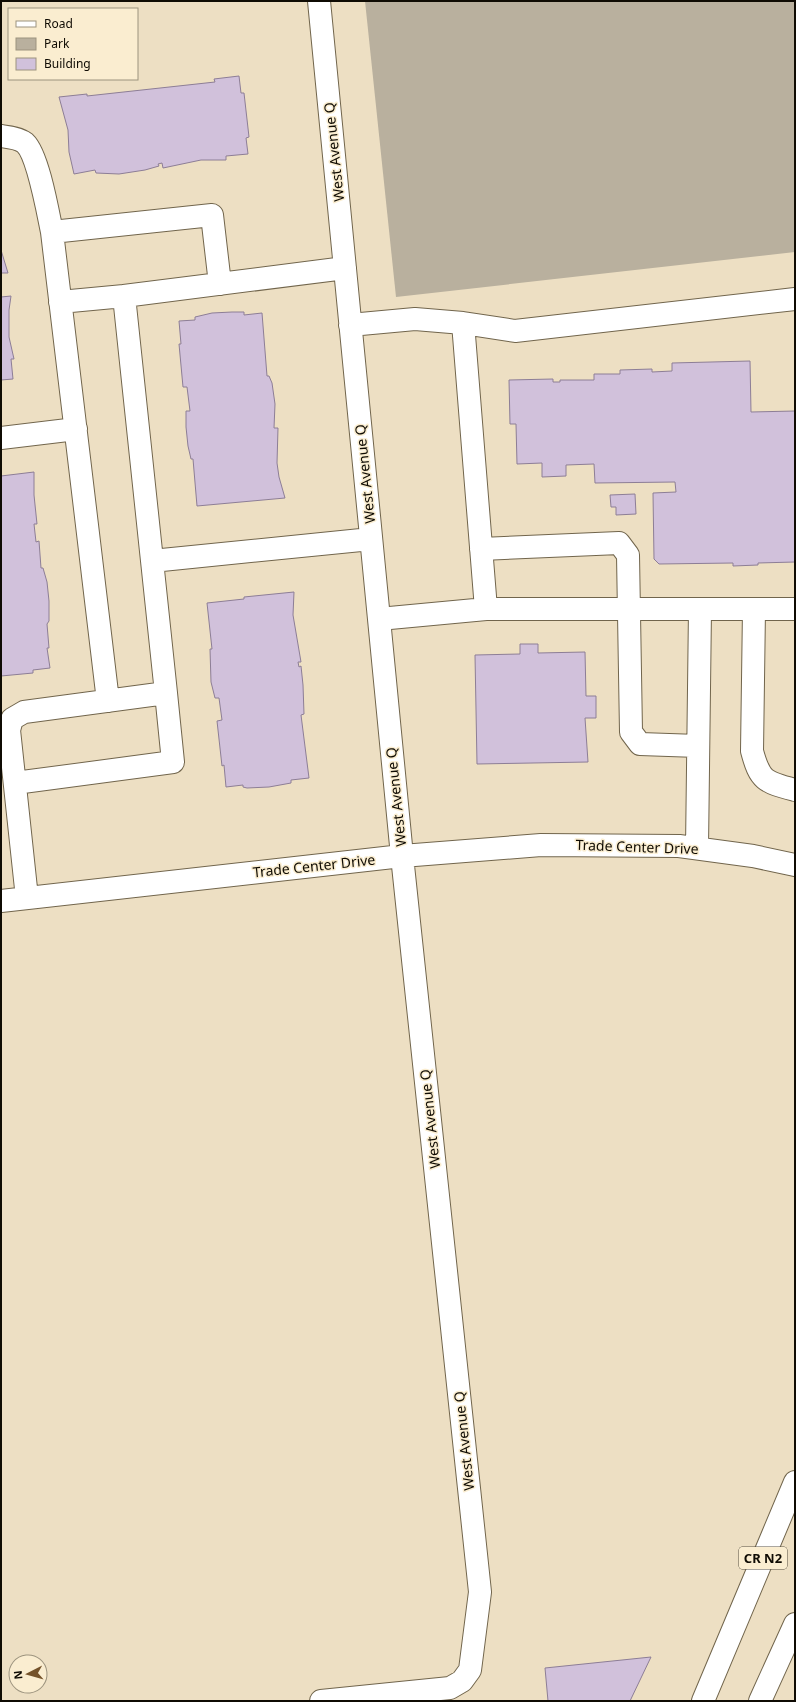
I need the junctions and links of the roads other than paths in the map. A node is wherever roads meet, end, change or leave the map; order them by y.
1 (319, 1) edge
2 (1, 136) edge
3 (52, 232) junction
4 (345, 268) junction
5 (220, 284) junction
6 (124, 296) junction
7 (795, 299) edge
8 (60, 302) junction
9 (463, 323) junction
10 (350, 326) junction
11 (76, 429) junction
12 (1, 438) edge
13 (371, 539) junction
14 (481, 549) junction
15 (152, 561) junction
16 (486, 609) junction
17 (629, 609) junction
18 (700, 609) junction
19 (754, 609) junction
20 (795, 609) edge
21 (379, 619) junction
22 (166, 693) junction
23 (108, 700) junction
24 (698, 746) junction
25 (15, 783) junction
26 (795, 790) edge
27 (697, 848) junction
28 (402, 856) junction
29 (795, 865) edge
30 (27, 898) junction
31 (1, 901) edge
32 (795, 1482) edge
33 (795, 1624) edge
34 (320, 1701) edge
35 (703, 1701) edge
36 (760, 1701) edge

1 - 4 street, West Avenue Q
2 - 3 street
3 - 5 street
3 - 8 street
4 - 5 street
4 - 10 street, West Avenue Q
5 - 6 street
6 - 8 street
6 - 15 street
7 - 9 street
8 - 11 street
9 - 10 street
9 - 14 street
10 - 13 street, West Avenue Q
11 - 12 street
11 - 23 street
13 - 15 street
13 - 21 street, West Avenue Q
14 - 16 street
14 - 17 street
15 - 22 street
16 - 17 street
16 - 21 street
17 - 18 street
17 - 24 street
18 - 19 street
18 - 24 street
19 - 20 street
19 - 26 street
21 - 28 street, West Avenue Q
22 - 23 street
22 - 25 street
23 - 25 street
24 - 27 street
25 - 30 street
27 - 28 street, Trade Center Drive
27 - 29 street, Trade Center Drive
28 - 30 street, Trade Center Drive
28 - 34 street, West Avenue Q
30 - 31 street, Trade Center Drive
32 - 35 street, CR N2
33 - 36 street

